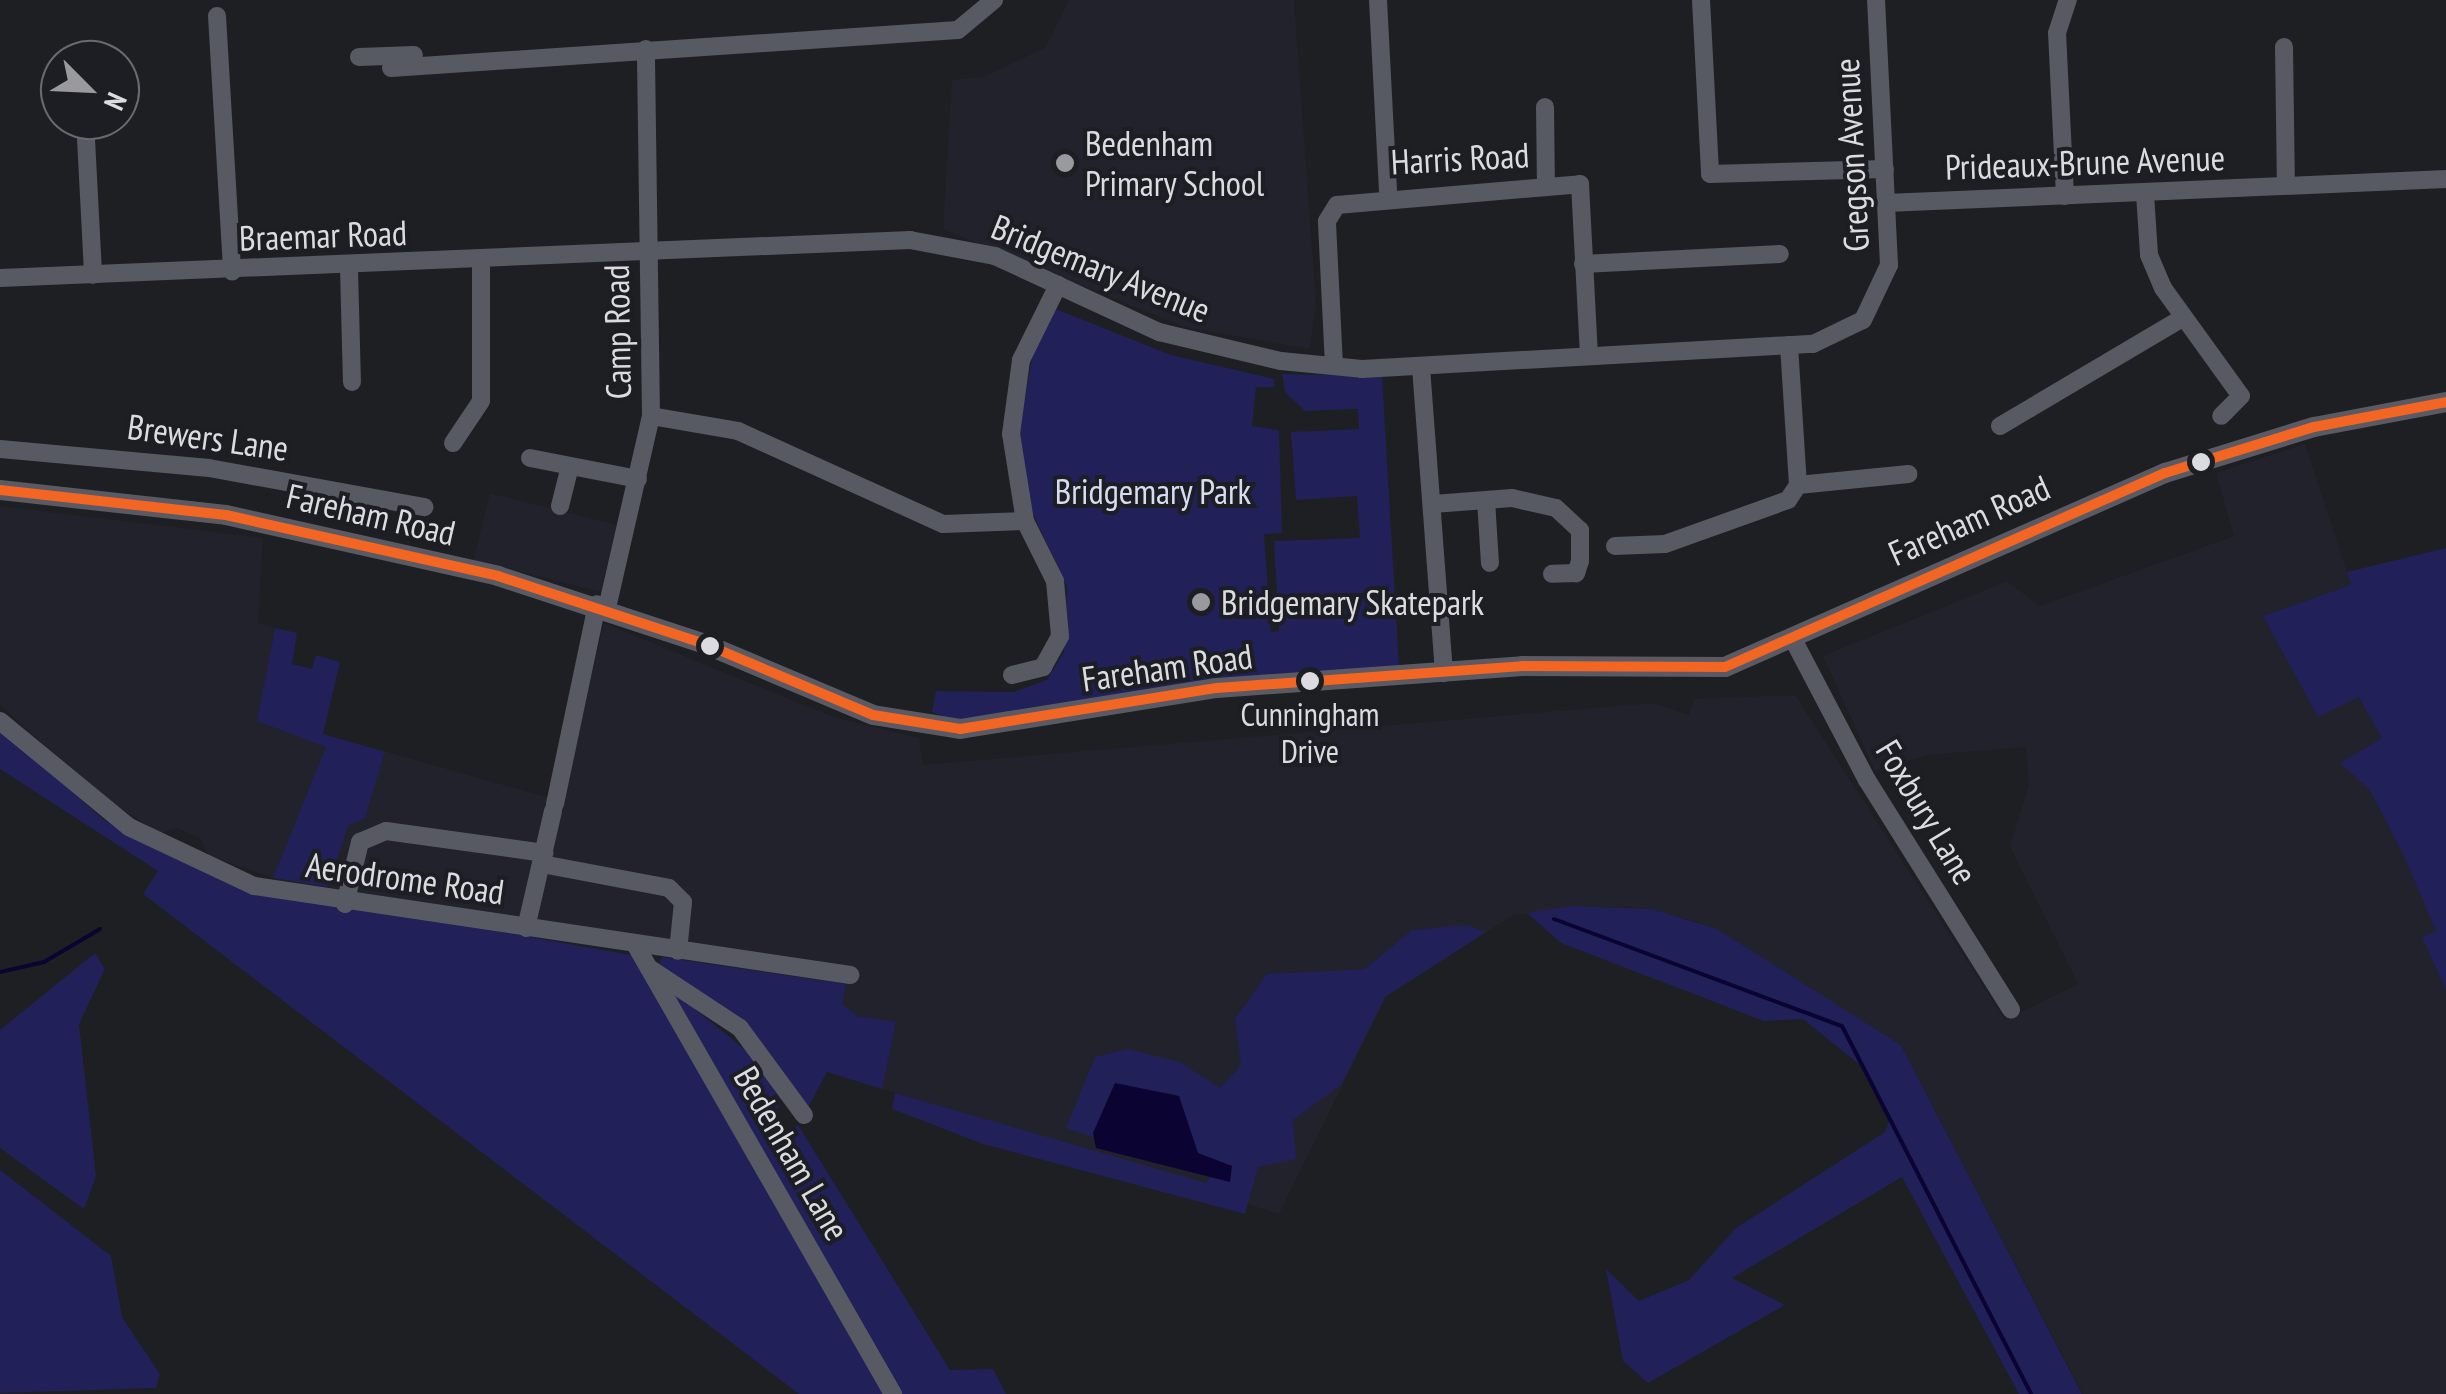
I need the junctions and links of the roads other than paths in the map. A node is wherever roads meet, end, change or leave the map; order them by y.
1 (994, 0) edge
2 (1378, 0) edge
3 (1702, 0) edge
4 (1876, 0) edge
5 (2068, 0) edge
6 (217, 16) dead end
7 (2284, 48) dead end
8 (646, 49) junction
9 (480, 56) junction
10 (359, 57) dead end
11 (390, 68) dead end
12 (1545, 107) dead end
13 (86, 140) edge
14 (1885, 169) junction
15 (2446, 178) edge
16 (2286, 185) junction
17 (1546, 186) junction
18 (1388, 194) junction
19 (2145, 194) junction
20 (2065, 196) junction
21 (1886, 203) junction
22 (648, 253) junction
23 (1780, 254) dead end
24 (480, 261) junction
25 (1583, 264) junction
26 (350, 269) junction
27 (232, 272) junction
28 (93, 275) junction
29 (0, 278) edge
30 (1058, 285) junction
31 (2179, 320) junction
32 (1790, 346) junction
33 (1589, 356) junction
34 (1334, 366) junction
35 (1421, 366) junction
36 (352, 382) dead end
37 (2446, 402) edge
38 (651, 416) junction
39 (2221, 416) dead end
40 (2000, 426) dead end
41 (453, 443) dead end
42 (0, 449) edge
43 (530, 458) dead end
44 (570, 466) junction
45 (1908, 474) dead end
46 (638, 480) junction
47 (1798, 486) junction
48 (0, 490) edge
49 (1486, 500) junction
50 (1433, 504) junction
51 (424, 506) dead end
52 (560, 506) dead end
53 (1025, 521) junction
54 (1615, 546) dead end
55 (1490, 563) dead end
56 (1552, 574) dead end
57 (602, 606) junction
58 (1795, 643) junction
59 (1444, 673) junction
60 (1012, 674) dead end
61 (0, 721) edge
62 (543, 858) junction
63 (345, 904) junction
64 (526, 928) junction
65 (635, 944) junction
66 (678, 951) junction
67 (648, 968) junction
68 (850, 975) dead end
69 (2011, 1010) dead end
70 (804, 1115) dead end
71 (893, 1394) edge

1 - 8 street
2 - 18 street
3 - 14 street
4 - 14 street, Gregson Avenue
5 - 20 street
6 - 27 street
7 - 16 street
8 - 9 street
8 - 22 street, Camp Road
9 - 10 street
9 - 11 street
12 - 17 street
13 - 28 street
14 - 21 street, Gregson Avenue
15 - 16 street, Prideaux-Brune Avenue
16 - 19 street, Prideaux-Brune Avenue
17 - 18 street, Harris Road
17 - 25 street, Harris Road
18 - 34 street, Harris Road
19 - 20 street, Prideaux-Brune Avenue
19 - 31 street
20 - 21 street, Prideaux-Brune Avenue
21 - 32 street, Gregson Avenue
22 - 24 street, Braemar Road
22 - 30 street, Bridgemary Avenue
22 - 38 street, Camp Road
23 - 25 street
24 - 26 street, Braemar Road
24 - 41 street
25 - 33 street, Harris Road
26 - 27 street, Braemar Road
26 - 36 street
27 - 28 street, Braemar Road
28 - 29 street, Braemar Road
30 - 34 street, Bridgemary Avenue
30 - 53 street
31 - 39 street
31 - 40 street
32 - 33 street, Gregson Avenue
32 - 47 street
33 - 35 street, Bridgemary Avenue
34 - 35 street, Bridgemary Avenue
35 - 50 street
37 - 58 main road, Fareham Road
38 - 46 street, Camp Road
38 - 53 street
42 - 51 street, Brewers Lane
43 - 44 street
44 - 46 street
44 - 52 street
45 - 47 street
46 - 57 street, Camp Road
47 - 54 street
48 - 57 main road, Fareham Road
49 - 50 street
49 - 55 street
49 - 56 street
50 - 59 street
53 - 60 street
57 - 59 main road, Fareham Road
57 - 62 street
58 - 59 main road, Fareham Road
58 - 69 street, Foxbury Lane
61 - 63 street, Aerodrome Road
62 - 63 street
62 - 64 street
62 - 66 street
63 - 64 street, Aerodrome Road
64 - 65 street, Aerodrome Road
65 - 66 street, Aerodrome Road
65 - 67 street, Bedenham Lane
66 - 68 street, Aerodrome Road
67 - 70 street
67 - 71 street, Bedenham Lane

